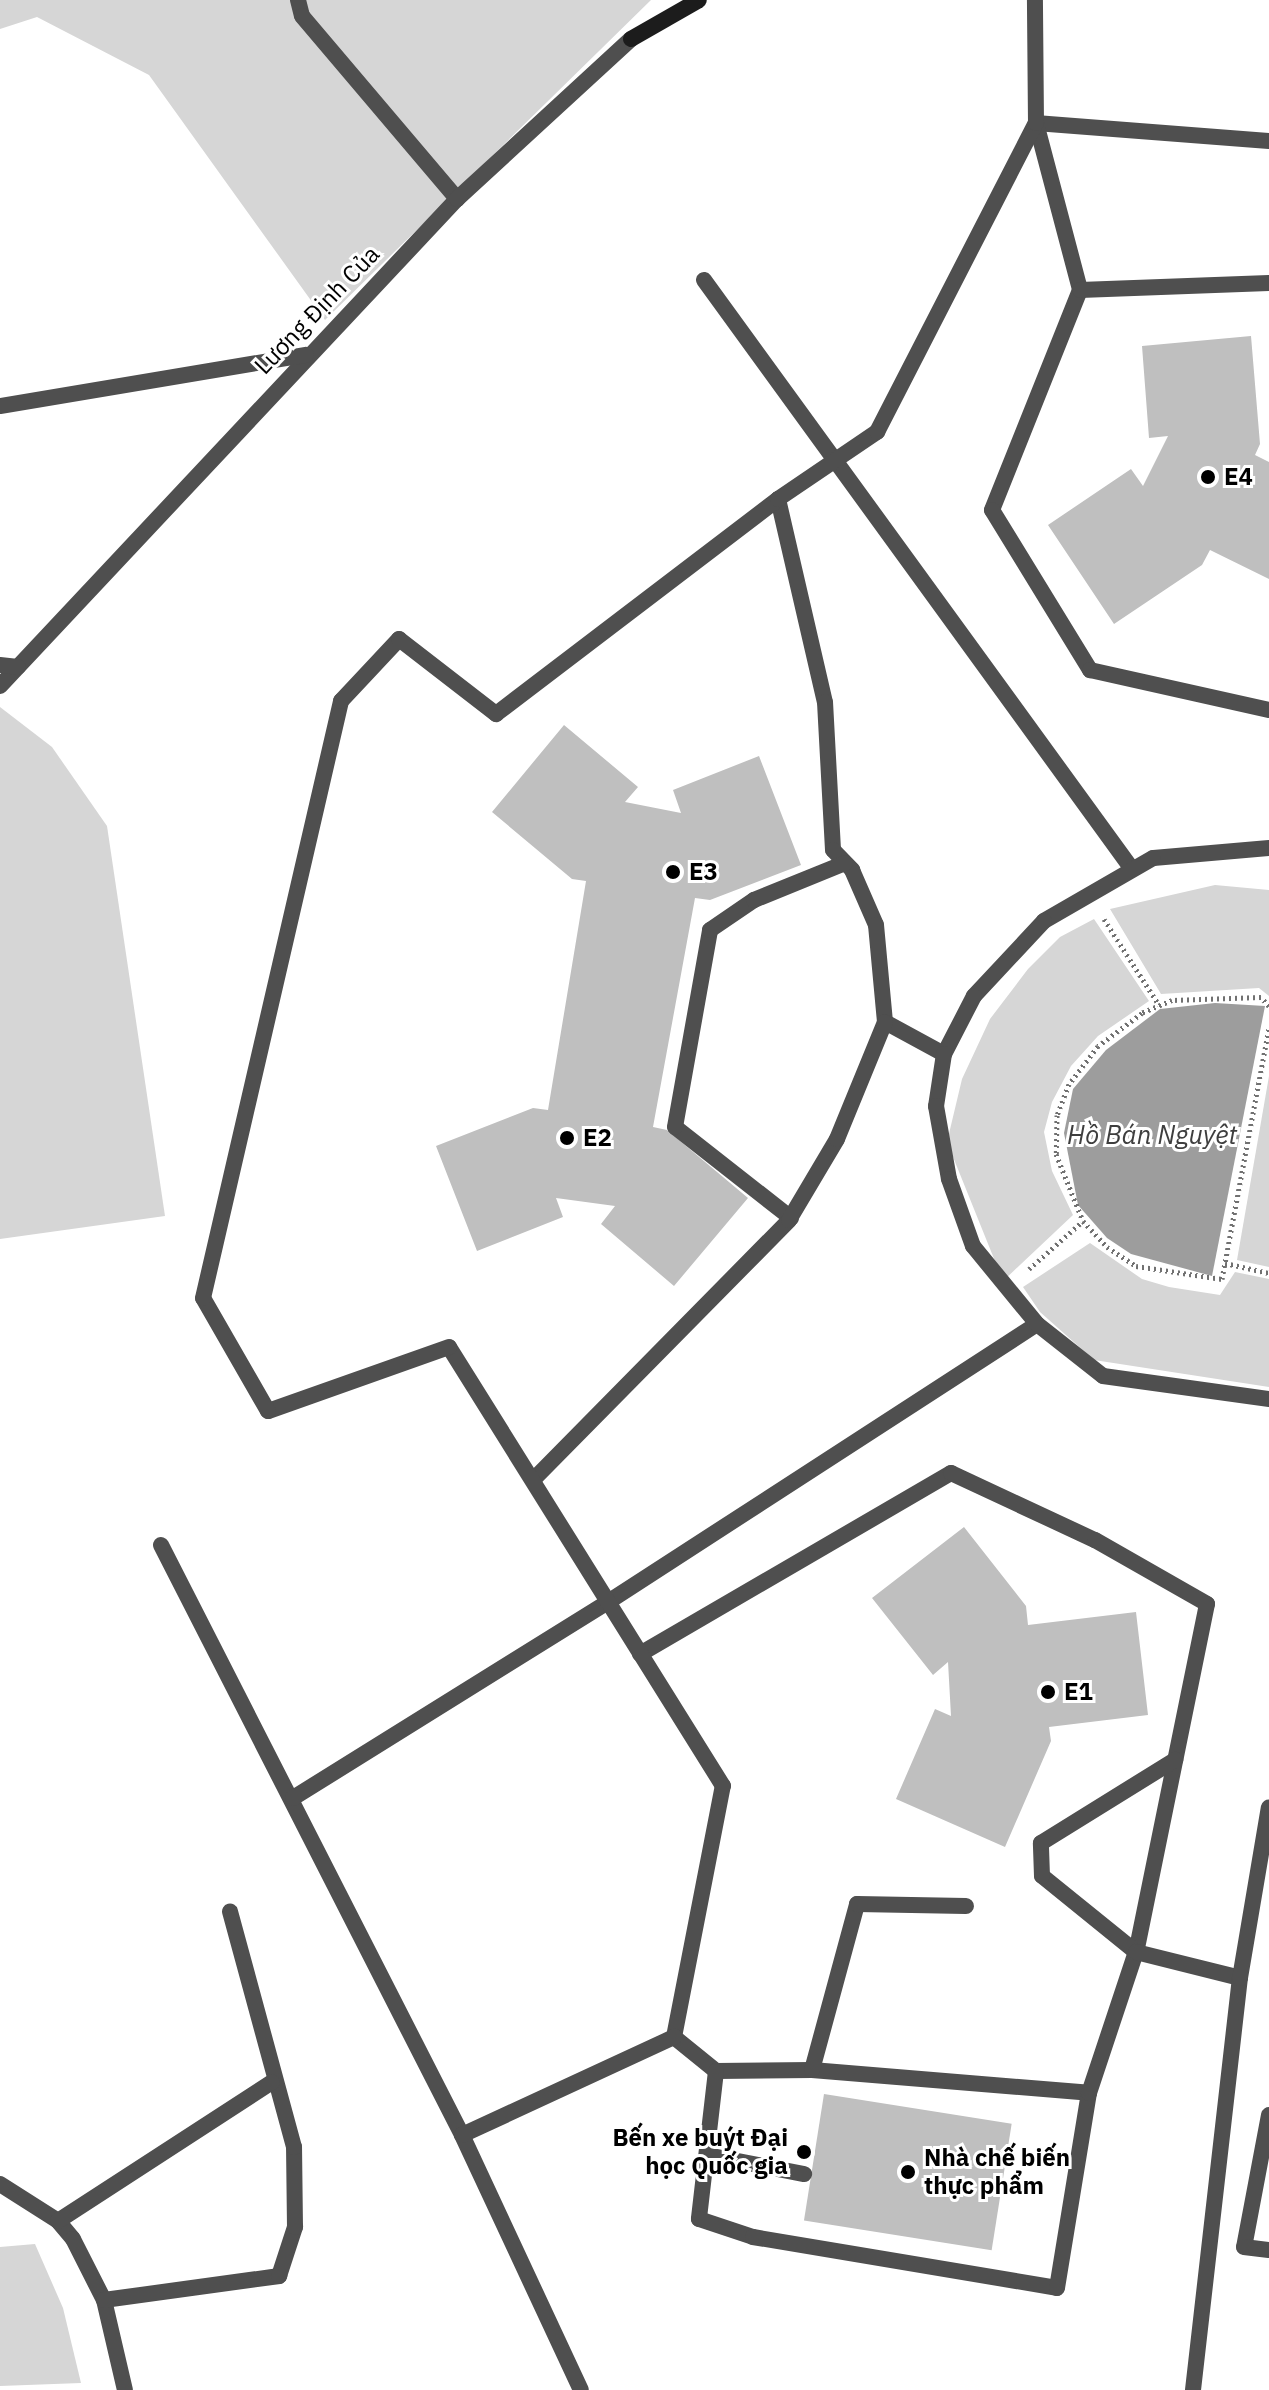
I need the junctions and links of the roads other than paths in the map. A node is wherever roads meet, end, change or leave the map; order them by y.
1 (298, 0) edge
2 (699, 0) edge
3 (1035, 0) edge
4 (1036, 123) junction
5 (1269, 141) edge
6 (457, 199) junction
7 (704, 280) dead end
8 (1269, 283) edge
9 (1080, 290) junction
10 (306, 355) junction
11 (0, 406) edge
12 (835, 461) junction
13 (778, 499) junction
14 (0, 665) edge
15 (18, 667) junction
16 (0, 686) edge
17 (1269, 710) edge
18 (1269, 848) edge
19 (845, 863) junction
20 (1132, 869) junction
21 (885, 1022) junction
22 (944, 1054) junction
23 (791, 1218) junction
24 (1037, 1324) junction
25 (1269, 1399) edge
26 (533, 1480) junction
27 (161, 1545) dead end
28 (608, 1602) junction
29 (640, 1654) junction
30 (1175, 1760) junction
31 (293, 1798) junction
32 (1269, 1807) edge
33 (1264, 1878) edge
34 (966, 1906) dead end
35 (230, 1912) dead end
36 (1136, 1952) junction
37 (1240, 1978) junction
38 (674, 2037) junction
39 (812, 2070) junction
40 (716, 2071) junction
41 (272, 2082) junction
42 (1089, 2093) junction
43 (1269, 2115) edge
44 (462, 2135) junction
45 (707, 2155) junction
46 (804, 2174) dead end
47 (0, 2184) edge
48 (58, 2221) junction
49 (1269, 2250) edge
50 (104, 2300) junction
51 (125, 2390) edge
52 (581, 2390) edge
53 (1193, 2390) edge

1 - 6 street
2 - 6 street, Lương Định Của
3 - 4 street
4 - 5 street
4 - 9 street
4 - 12 street
6 - 10 street, Lương Định Của
7 - 12 street
8 - 9 street
9 - 17 street
10 - 11 street
10 - 15 street, Lương Định Của
12 - 13 street
12 - 20 street
13 - 19 street
13 - 26 street
14 - 15 street
15 - 16 street, Lương Định Của
18 - 20 street
19 - 21 street
19 - 23 street
20 - 22 street
21 - 22 street
21 - 23 street
22 - 24 street
23 - 26 street
24 - 25 street
24 - 28 street
26 - 28 street
27 - 31 street
28 - 29 street
28 - 31 street
29 - 30 street
29 - 38 street
30 - 36 street
30 - 36 street
31 - 44 street
32 - 33 street
33 - 37 street
34 - 39 street
35 - 41 street
36 - 37 street
36 - 42 street
37 - 53 street
38 - 40 street
38 - 44 street
39 - 40 street
39 - 42 street
40 - 45 street
41 - 48 street
41 - 50 street
42 - 45 street
43 - 49 street
44 - 52 street
45 - 46 street
47 - 48 street
48 - 50 street
50 - 51 street

